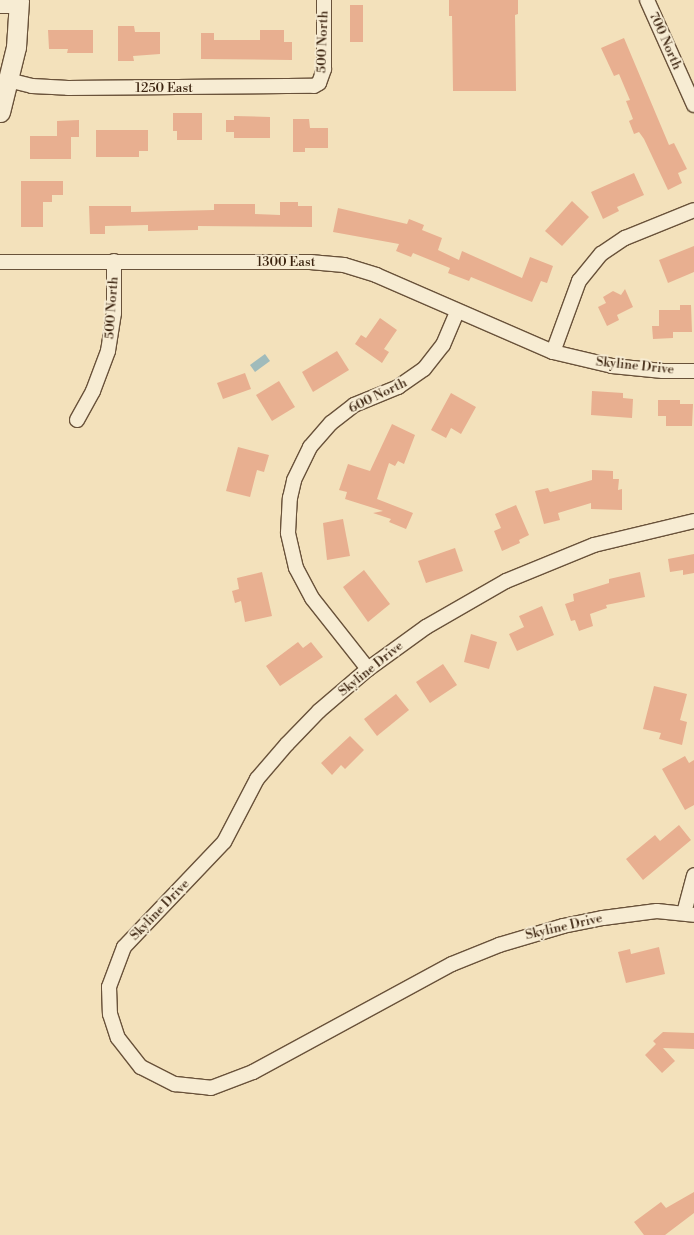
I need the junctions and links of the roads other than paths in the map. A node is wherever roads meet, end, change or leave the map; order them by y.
1 (324, 0) edge
2 (647, 0) edge
3 (19, 3) edge
4 (0, 6) edge
5 (8, 80) junction
6 (319, 83) joint
7 (694, 105) edge
8 (0, 112) edge
9 (694, 210) edge
10 (114, 261) junction
11 (0, 262) edge
12 (457, 312) junction
13 (553, 352) junction
14 (694, 371) edge
15 (77, 420) dead end
16 (694, 521) edge
17 (368, 669) junction
18 (694, 875) edge
19 (689, 914) edge

1 - 6 street, 500 North
2 - 7 street, 700 North
3 - 4 street
3 - 5 main road
5 - 6 street, 1250 East
5 - 8 main road
9 - 13 street
10 - 11 street, 1300 East
10 - 12 street, 1300 East
10 - 15 street, 500 North
12 - 13 street, 1300 East
12 - 17 street, 600 North
13 - 14 street, Skyline Drive
16 - 17 street, Skyline Drive
17 - 19 street, Skyline Drive
18 - 19 street

